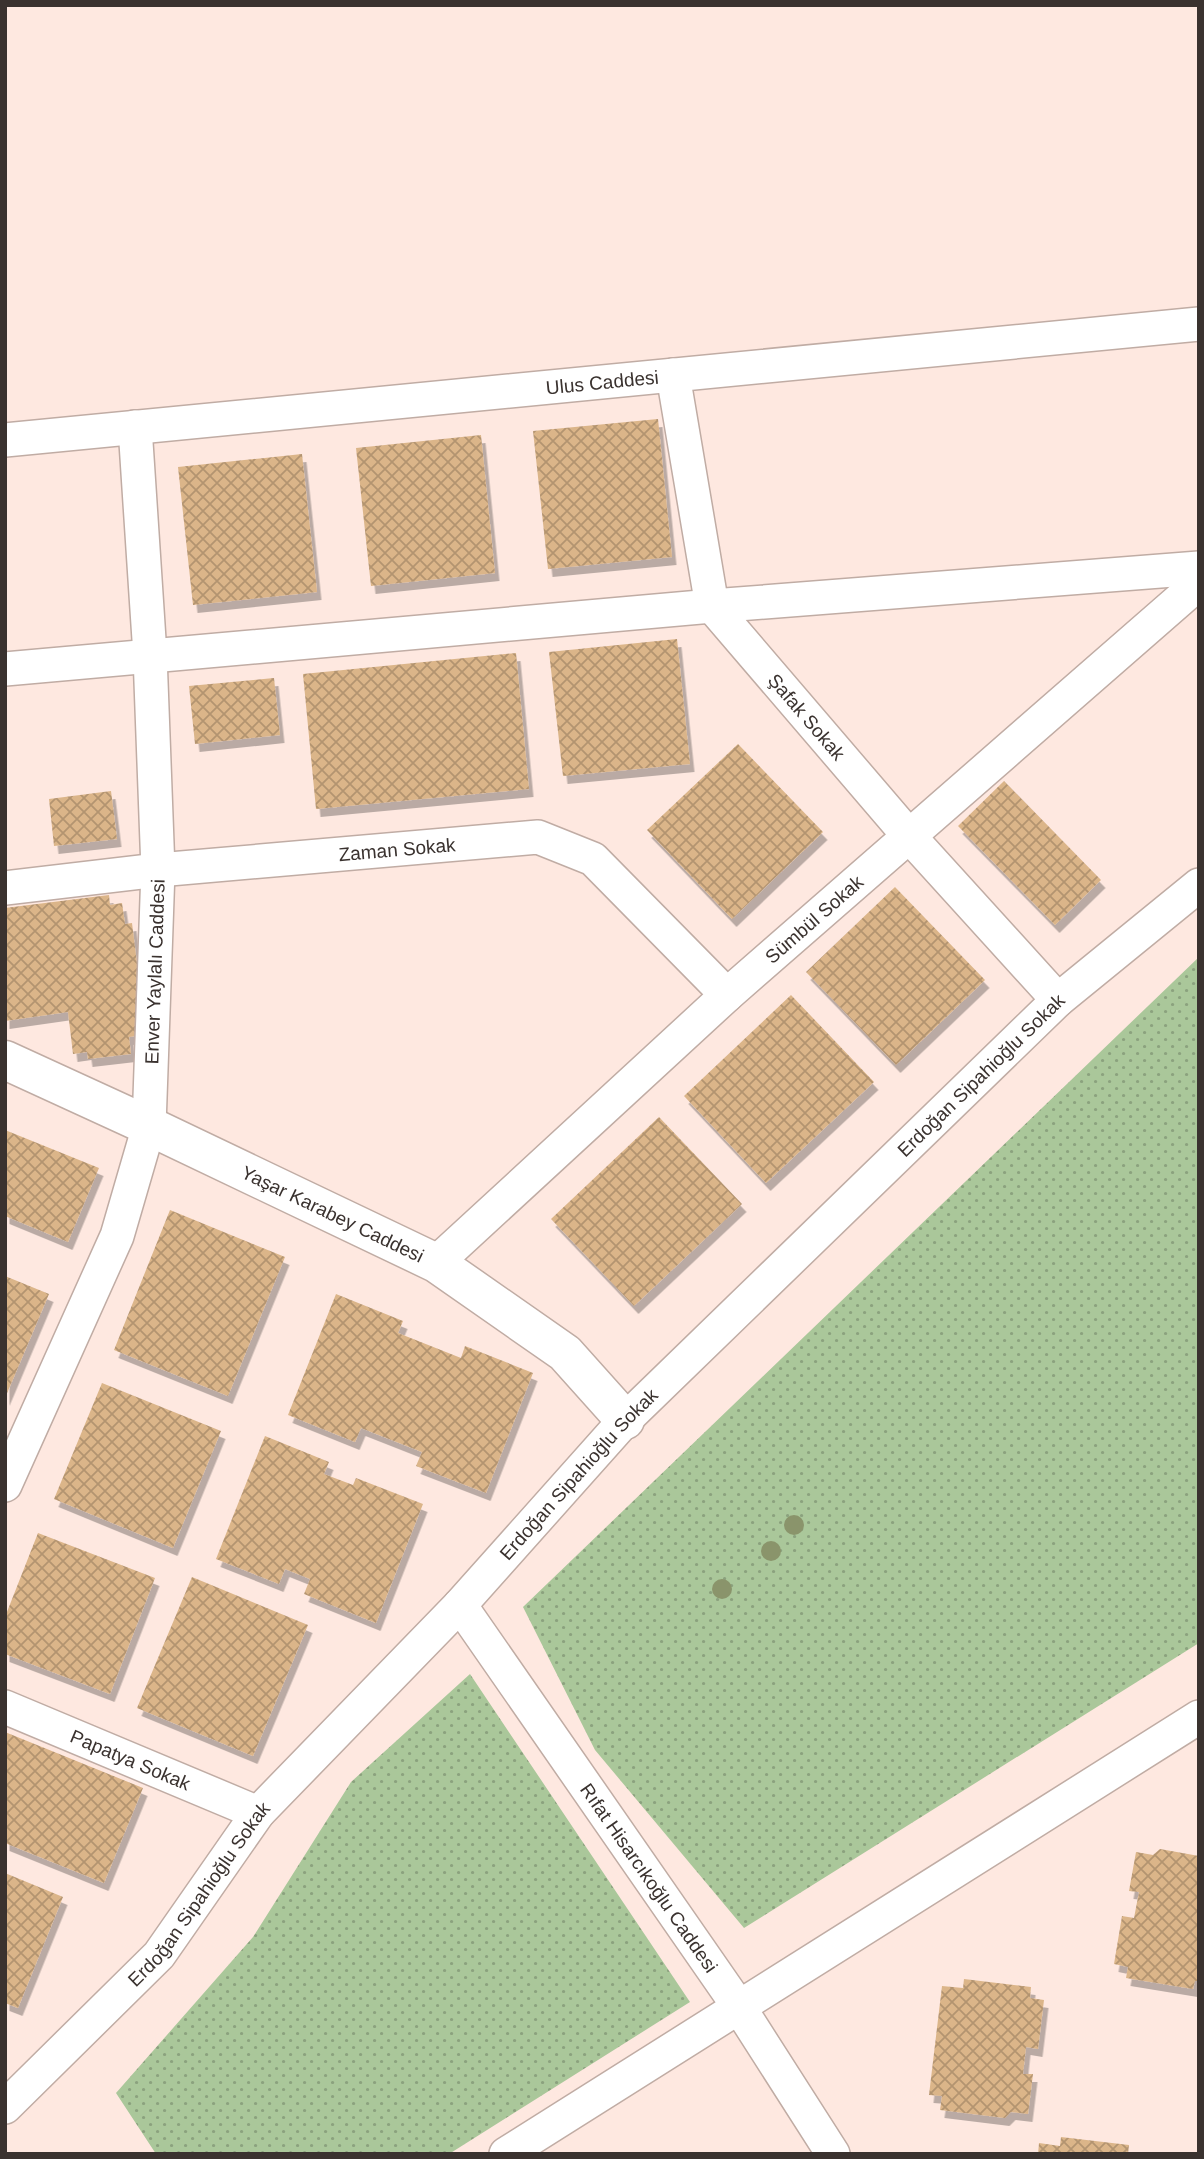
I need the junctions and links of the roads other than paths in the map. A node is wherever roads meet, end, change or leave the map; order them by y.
1 (1199, 324) edge
2 (673, 375) junction
3 (135, 427) junction
4 (5, 440) edge
5 (1199, 568) edge
6 (1199, 583) edge
7 (712, 606) junction
8 (150, 655) junction
9 (5, 669) edge
10 (909, 836) junction
11 (158, 870) junction
12 (1199, 885) edge
13 (5, 888) edge
14 (727, 995) junction
15 (1058, 999) junction
16 (5, 1060) edge
17 (149, 1126) junction
18 (436, 1264) junction
19 (625, 1420) junction
20 (5, 1485) edge
21 (460, 1605) junction
22 (5, 1707) edge
23 (1199, 1717) edge
24 (258, 1813) junction
25 (739, 2007) junction
26 (5, 2106) edge
27 (506, 2154) edge
28 (833, 2154) edge

1 - 2 street, Ulus Caddesi
2 - 3 street, Ulus Caddesi
2 - 7 street
3 - 4 street, Ulus Caddesi
3 - 8 street, Enver Yaylalı Caddesi
5 - 7 street
6 - 10 street, Sümbül Sokak
7 - 8 street
7 - 10 street, Şafak Sokak
8 - 9 street
8 - 11 street, Enver Yaylalı Caddesi
10 - 14 street, Sümbül Sokak
10 - 15 street, Şafak Sokak
11 - 13 street, Zaman Sokak
11 - 14 street, Zaman Sokak
11 - 17 street, Enver Yaylalı Caddesi
12 - 15 street, Erdoğan Sipahioğlu Sokak
14 - 18 street, Sümbül Sokak
15 - 19 street, Erdoğan Sipahioğlu Sokak
16 - 17 street, Yaşar Karabey Caddesi
17 - 18 street, Yaşar Karabey Caddesi
17 - 20 street, Enver Yaylalı Caddesi
18 - 19 street, Yaşar Karabey Caddesi
19 - 21 street, Erdoğan Sipahioğlu Sokak
21 - 24 street, Erdoğan Sipahioğlu Sokak
21 - 25 street, Rıfat Hisarcıkoğlu Caddesi
22 - 24 street, Papatya Sokak
23 - 25 street
24 - 26 street, Erdoğan Sipahioğlu Sokak
25 - 27 street
25 - 28 street, Rıfat Hisarcıkoğlu Caddesi

